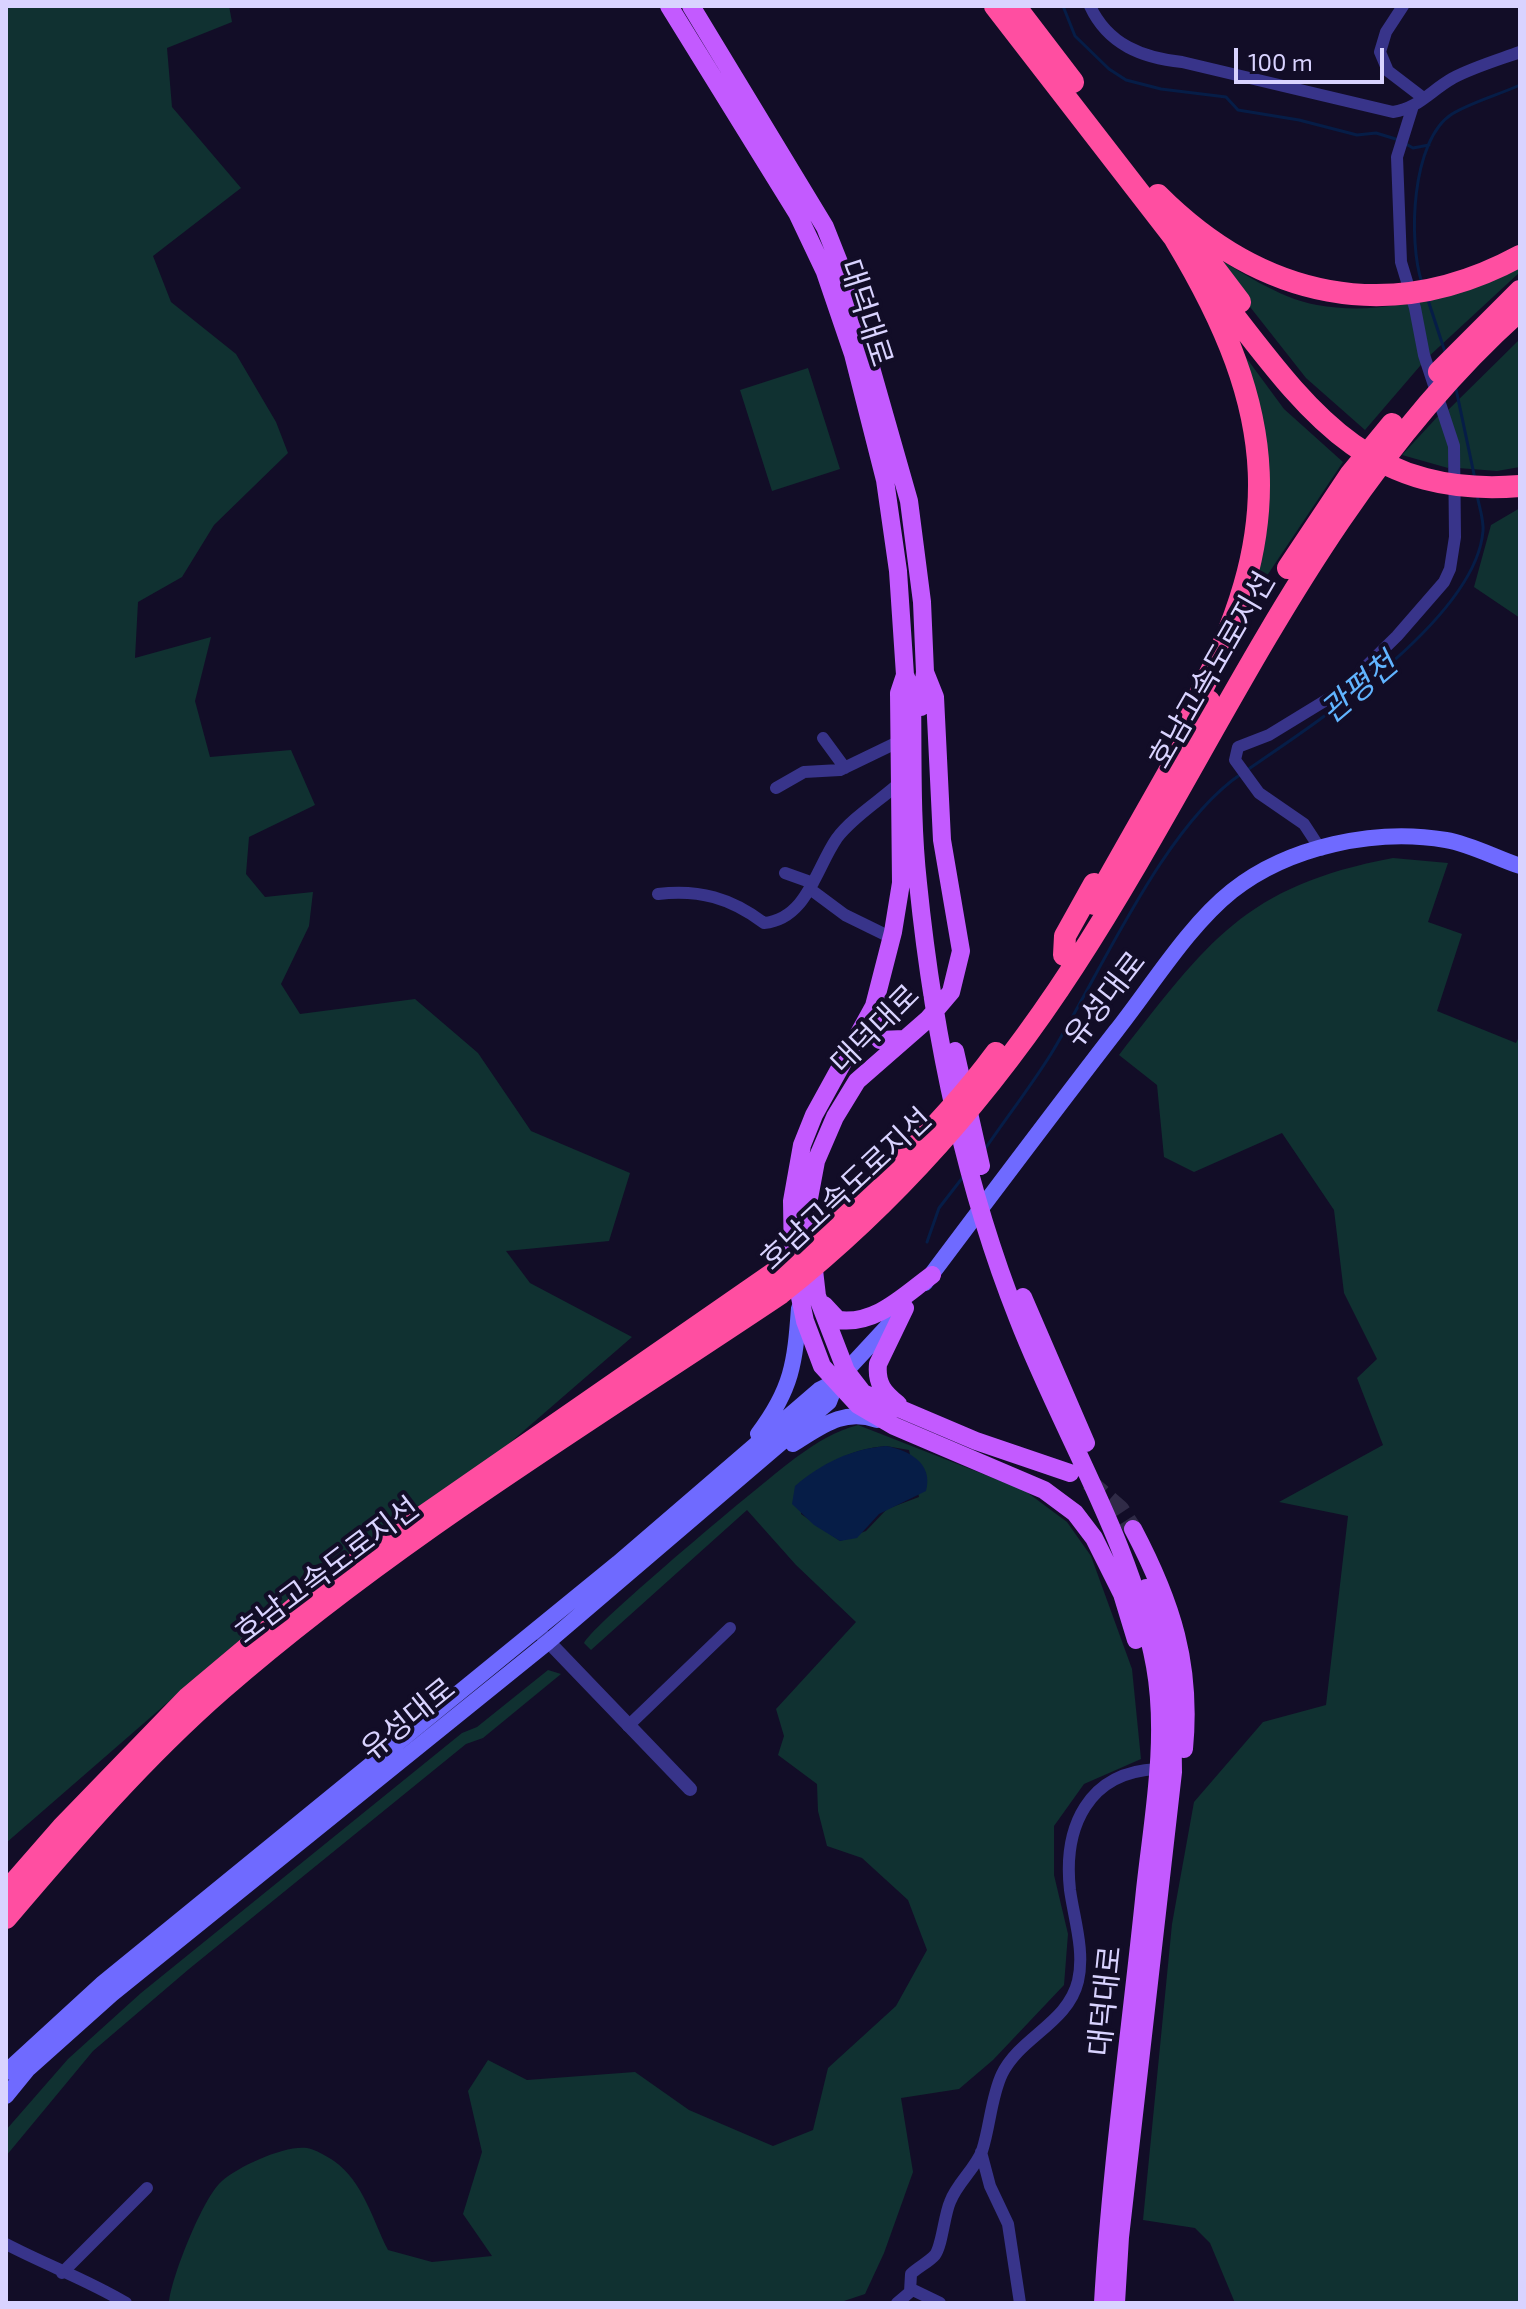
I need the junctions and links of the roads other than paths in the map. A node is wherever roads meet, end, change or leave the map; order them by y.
1 (669, 6) edge
2 (691, 6) edge
3 (995, 6) edge
4 (1015, 6) edge
5 (1090, 6) edge
6 (1403, 6) edge
7 (1520, 52) edge
8 (1422, 97) junction
9 (1410, 113) junction
10 (1158, 195) junction
11 (1175, 239) junction
12 (1520, 256) edge
13 (1520, 291) edge
14 (1520, 310) edge
15 (1520, 326) edge
16 (1469, 359) junction
17 (1421, 412) junction
18 (1349, 436) junction
19 (1520, 473) edge
20 (1492, 482) junction
21 (1520, 486) edge
22 (925, 672) junction
23 (905, 675) junction
24 (823, 738) dead end
25 (898, 742) junction
26 (845, 768) junction
27 (897, 785) junction
28 (776, 788) dead end
29 (1321, 850) junction
30 (1520, 866) edge
31 (785, 873) dead end
32 (812, 886) junction
33 (658, 894) dead end
34 (892, 938) junction
35 (1064, 955) junction
36 (936, 978) junction
37 (874, 1006) junction
38 (904, 1039) junction
39 (826, 1245) junction
40 (932, 1275) junction
41 (793, 1290) junction
42 (905, 1308) junction
43 (1021, 1312) junction
44 (842, 1376) junction
45 (910, 1414) junction
46 (894, 1426) junction
47 (757, 1465) junction
48 (728, 1469) junction
49 (1070, 1473) tunnel mouth
50 (1133, 1529) tunnel mouth
51 (537, 1628) junction
52 (730, 1628) dead end
53 (548, 1642) junction
54 (1157, 1704) junction
55 (628, 1726) junction
56 (1157, 1769) junction
57 (690, 1789) dead end
58 (1170, 1810) junction
59 (6, 1892) edge
60 (6, 1918) edge
61 (6, 2072) edge
62 (6, 2096) edge
63 (981, 2152) junction
64 (147, 2188) dead end
65 (6, 2244) edge
66 (62, 2273) junction
67 (911, 2289) junction
68 (126, 2303) edge
69 (897, 2303) edge
70 (940, 2303) edge
71 (1020, 2303) edge
72 (1103, 2303) edge
73 (1116, 2303) edge

1 - 23 main road, 대덕대로
2 - 22 main road, 대덕대로
3 - 11 highway
4 - 10 highway
5 - 9 street
6 - 8 street
7 - 8 street
8 - 9 street
9 - 29 street
10 - 12 highway
10 - 18 highway
11 - 18 highway
11 - 35 highway
13 - 16 highway, 호남고속도로지선
14 - 16 highway, 호남고속도로지선
15 - 16 highway
16 - 17 highway, 호남고속도로지선
17 - 35 highway, 호남고속도로지선
17 - 39 highway, 호남고속도로지선
18 - 20 highway
19 - 20 highway
20 - 21 highway
22 - 36 main road, 대덕대로
22 - 38 main road, 대덕대로
23 - 25 main road, 대덕대로
23 - 36 main road, 대덕대로
24 - 26 street
25 - 26 street
25 - 27 main road, 대덕대로
26 - 28 street
27 - 32 street
27 - 34 main road, 대덕대로
29 - 30 main road, 유성대로
29 - 40 main road, 유성대로
31 - 32 street
32 - 33 street
32 - 34 street
34 - 37 main road, 대덕대로
35 - 39 highway, 호남고속도로지선
36 - 43 main road
37 - 38 main road
37 - 41 main road, 대덕대로
38 - 41 main road, 대덕대로
39 - 41 highway, 호남고속도로지선
40 - 41 main road
40 - 42 main road, 유성대로
41 - 44 main road, 대덕대로
41 - 44 main road, 대덕대로
41 - 48 main road
41 - 59 highway, 호남고속도로지선
41 - 60 highway, 호남고속도로지선
42 - 44 main road, 유성대로
42 - 45 main road
43 - 54 main road
43 - 58 main road
44 - 45 main road
44 - 46 main road
44 - 47 main road, 유성대로
44 - 48 main road, 유성대로
45 - 49 main road
46 - 47 main road
46 - 54 main road
47 - 53 main road, 유성대로
48 - 51 main road, 유성대로
50 - 58 main road
51 - 53 street
51 - 61 main road, 유성대로
52 - 55 street
53 - 55 street
53 - 62 main road, 유성대로
54 - 56 main road, 대덕대로
55 - 57 street
56 - 63 street
56 - 72 main road, 대덕대로
58 - 73 main road, 대덕대로
63 - 67 street
63 - 71 street
64 - 66 street
65 - 66 street
66 - 68 street
67 - 69 street
67 - 70 street

